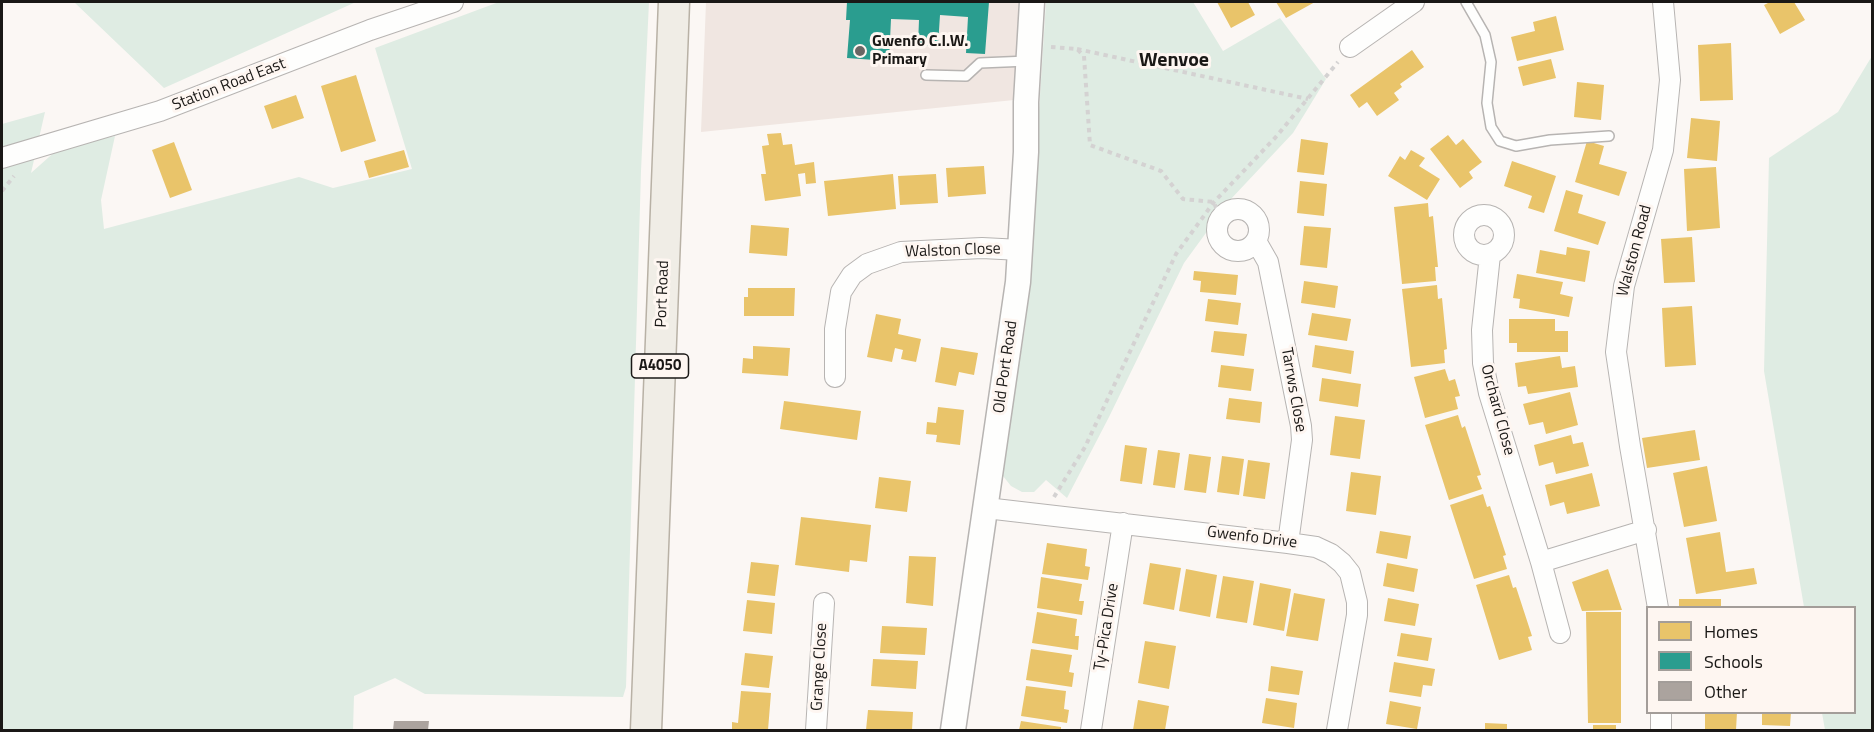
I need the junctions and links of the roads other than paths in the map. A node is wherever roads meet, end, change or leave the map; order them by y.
1 (453, 2) edge
2 (674, 2) edge
3 (1032, 2) edge
4 (1414, 2) edge
5 (1466, 2) edge
6 (1663, 2) edge
7 (1350, 47) road end
8 (1028, 61) junction
9 (926, 75) dead end
10 (1609, 136) dead end
11 (2, 158) edge
12 (1256, 241) junction
13 (1021, 250) junction
14 (1490, 255) dead end
15 (835, 377) dead end
16 (986, 508) junction
17 (1123, 523) junction
18 (1646, 530) junction
19 (1288, 543) junction
20 (1541, 562) junction
21 (824, 603) dead end
22 (1658, 606) edge
23 (1560, 633) dead end
24 (1661, 714) edge
25 (646, 730) edge
26 (816, 730) edge
27 (953, 730) edge
28 (1091, 730) edge
29 (1337, 730) edge
30 (1661, 730) edge

1 - 11 street, Station Road East
2 - 25 main road, Port Road / A4050
3 - 8 street, Old Port Road
4 - 7 street
5 - 10 lane
6 - 18 street, Walston Road
8 - 9 lane
8 - 13 street, Old Port Road
12 - 12 street, Tarrws Close
12 - 19 street, Tarrws Close
13 - 15 street, Walston Close
13 - 16 street, Old Port Road
14 - 20 street, Orchard Close
16 - 17 street, Gwenfo Drive
16 - 27 street, Old Port Road
17 - 19 street, Gwenfo Drive
17 - 28 street, Ty-Pica Drive
18 - 20 street
18 - 22 street, Walston Road
19 - 29 street, Gwenfo Drive
20 - 23 street, Orchard Close
21 - 26 street, Grange Close
24 - 30 street

